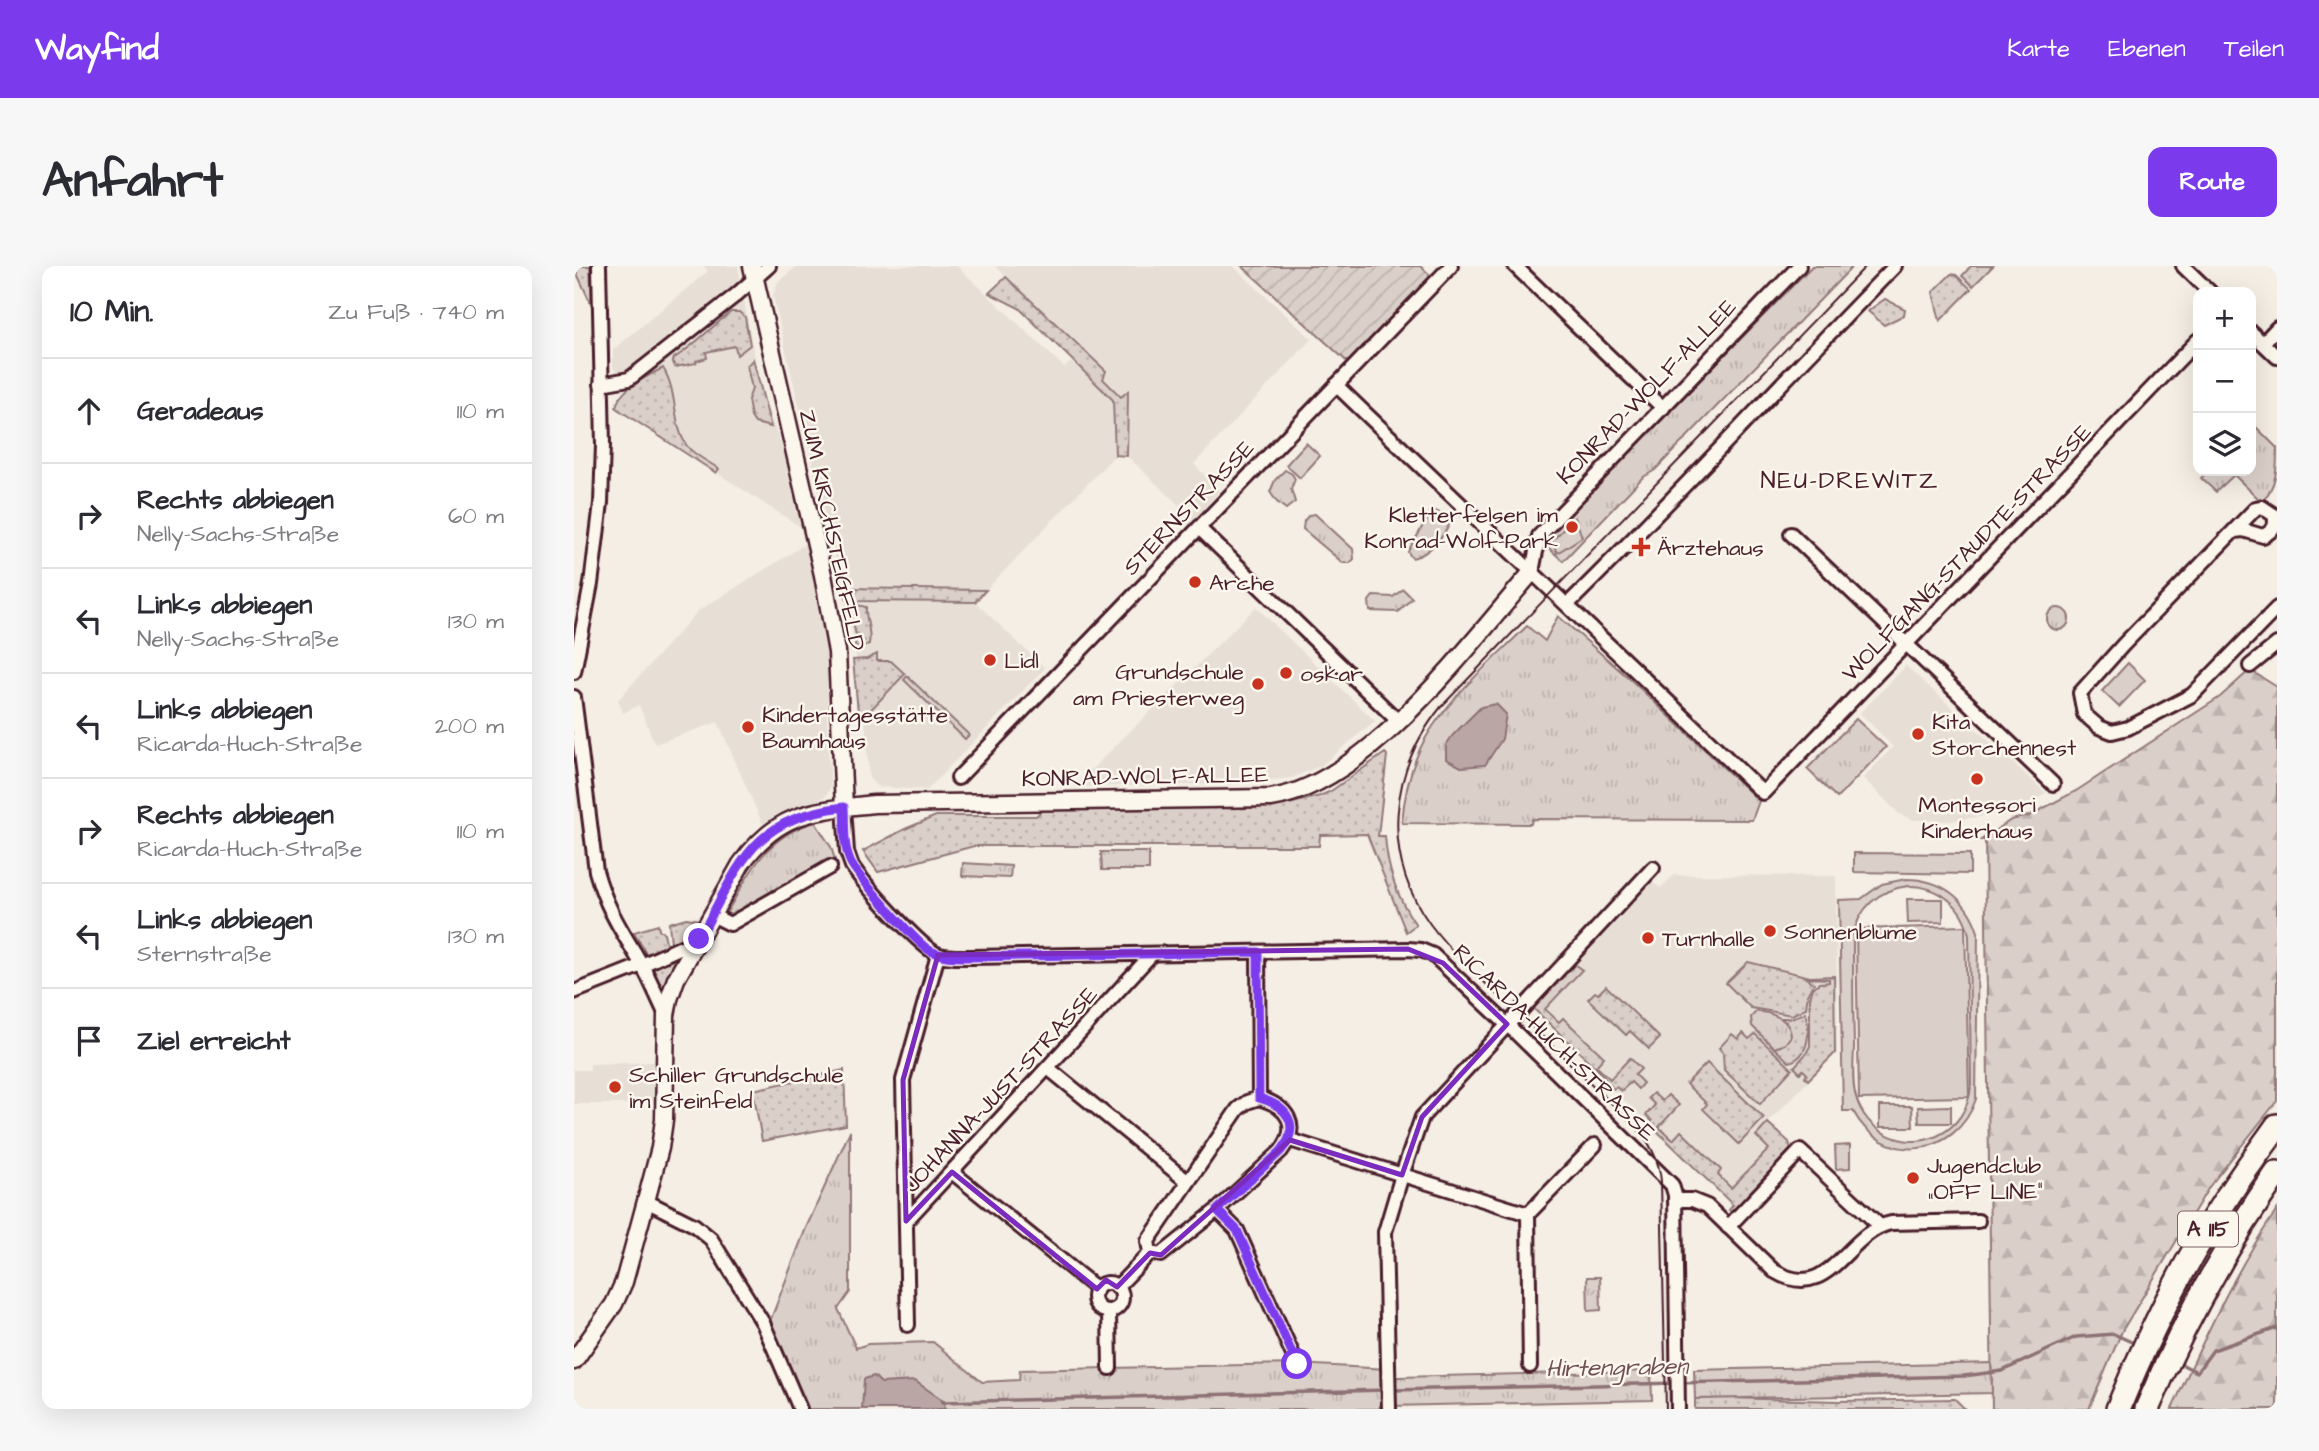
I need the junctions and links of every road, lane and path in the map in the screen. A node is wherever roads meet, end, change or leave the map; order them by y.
1 (599, 266) edge
2 (769, 266) edge
3 (1451, 266) edge
4 (1515, 266) edge
5 (1799, 266) edge
6 (1895, 266) edge
7 (2183, 266) edge
8 (753, 272) edge
9 (2205, 287) edge
10 (2277, 328) edge
11 (2256, 337) edge
12 (2263, 343) junction
13 (2193, 345) edge
14 (2277, 358) edge
15 (601, 384) junction
16 (1336, 385) junction
17 (1663, 408) junction
18 (1199, 528) junction
19 (2235, 531) dead end
20 (1791, 534) dead end
21 (1532, 572) junction
22 (1568, 604) junction
23 (2277, 608) edge
24 (1906, 644) junction
25 (2277, 644) edge
26 (2250, 666) dead end
27 (574, 672) edge
28 (574, 696) edge
29 (1398, 721) junction
30 (958, 778) dead end
31 (2053, 784) dead end
32 (844, 807) junction
33 (830, 867) dead end
34 (1653, 868) dead end
35 (712, 915) junction
36 (699, 939) junction
37 (1258, 952) junction
38 (1152, 954) junction
39 (938, 955) junction
40 (642, 965) junction
41 (574, 992) edge
42 (666, 1015) junction
43 (1507, 1024) junction
44 (1048, 1068) junction
45 (1259, 1098) junction
46 (2277, 1126) edge
47 (1290, 1140) junction
48 (1595, 1144) dead end
49 (952, 1172) junction
50 (2277, 1173) edge
51 (1402, 1175) junction
52 (1188, 1182) junction
53 (1675, 1200) junction
54 (646, 1201) junction
55 (1217, 1210) junction
56 (1528, 1214) junction
57 (906, 1221) junction
58 (1978, 1221) dead end
59 (1880, 1226) junction
60 (1728, 1227) junction
61 (1150, 1253) junction
62 (1117, 1287) junction
63 (1097, 1289) junction
64 (1109, 1311) junction
65 (908, 1325) dead end
66 (574, 1361) edge
67 (1297, 1364) dead end
68 (1530, 1366) dead end
69 (1110, 1368) dead end
70 (1678, 1403) edge
71 (1389, 1407) edge
72 (799, 1409) edge
73 (2118, 1409) edge
74 (2147, 1409) edge

1 - 15 street
2 - 8 street
3 - 16 street, STERNSTRASSE
4 - 17 street
5 - 17 street, KONRAD-WOLF-ALLEE
6 - 22 street
7 - 9 street
8 - 15 street
8 - 32 street, ZUM KIRCHSTEIGFELD
10 - 12 street
11 - 12 street
12 - 14 street
13 - 24 street, WOLFGANG-STAUDTE-STRASSE
15 - 27 street
16 - 18 street, STERNSTRASSE
16 - 21 street
17 - 21 street, KONRAD-WOLF-ALLEE
18 - 29 street
18 - 30 street, STERNSTRASSE
19 - 23 street
20 - 24 street
21 - 22 street
21 - 29 street, KONRAD-WOLF-ALLEE
22 - 24 street, WOLFGANG-STAUDTE-STRASSE
24 - 31 street
25 - 26 street
28 - 40 street
29 - 32 street, KONRAD-WOLF-ALLEE
32 - 35 street
32 - 39 street
33 - 35 street
34 - 43 street
35 - 36 street
36 - 40 street
36 - 42 street
37 - 38 street, RICARDA-HUCH-STRASSE
37 - 43 street, RICARDA-HUCH-STRASSE
37 - 45 street
38 - 39 street, RICARDA-HUCH-STRASSE
38 - 44 street, JOHANNA-JUST-STRASSE
39 - 57 street
40 - 41 street
40 - 42 street
42 - 54 street
43 - 51 street
43 - 53 street, RICARDA-HUCH-STRASSE
44 - 49 street, JOHANNA-JUST-STRASSE
44 - 52 street
45 - 47 street
45 - 52 street
46 - 73 highway, A 115
47 - 51 street
47 - 55 street
48 - 56 street
49 - 57 street, JOHANNA-JUST-STRASSE
49 - 63 street
50 - 74 highway, A 115
51 - 56 street
51 - 71 street
52 - 61 street
53 - 60 street
53 - 70 street, RICARDA-HUCH-STRASSE
54 - 66 street
54 - 72 street
55 - 61 street
55 - 67 street
56 - 68 street
57 - 65 street
58 - 59 street
59 - 60 street
59 - 60 street
61 - 62 street
62 - 63 street
62 - 64 street
63 - 64 street
64 - 69 street

